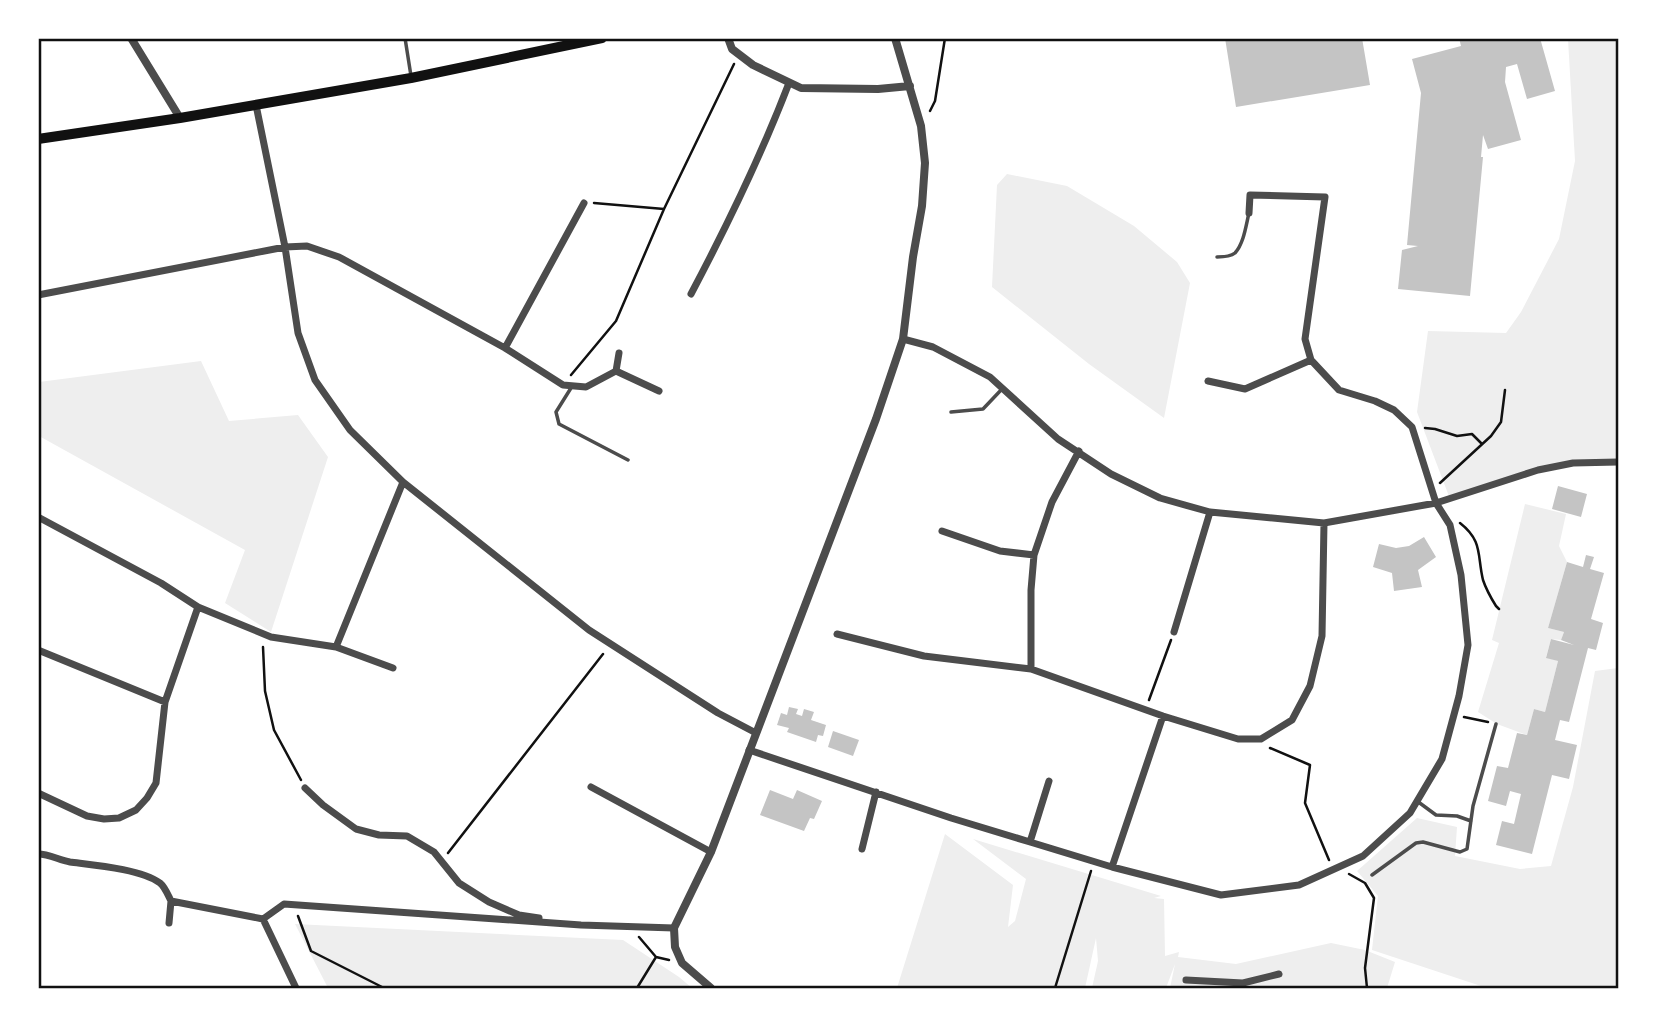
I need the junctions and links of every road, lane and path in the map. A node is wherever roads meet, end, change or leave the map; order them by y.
1 (131, 38) edge
2 (405, 38) edge
3 (728, 38) edge
4 (895, 38) edge
5 (946, 38) edge
6 (596, 39) edge
7 (739, 54) junction
8 (411, 78) junction
9 (789, 83) junction
10 (909, 86) junction
11 (256, 105) junction
12 (180, 118) junction
13 (921, 126) junction
14 (38, 139) edge
15 (584, 203) joint
16 (663, 209) junction
17 (1249, 213) joint
18 (285, 247) junction
19 (1217, 257) dead end
20 (38, 295) edge
21 (691, 295) dead end
22 (903, 339) junction
23 (505, 348) junction
24 (619, 353) dead end
25 (1311, 360) junction
26 (616, 371) junction
27 (1208, 381) dead end
28 (563, 385) junction
29 (573, 386) junction
30 (1002, 388) junction
31 (1505, 390) dead end
32 (659, 391) dead end
33 (951, 412) dead end
34 (1412, 427) junction
35 (1482, 444) junction
36 (1079, 451) junction
37 (628, 460) dead end
38 (1619, 462) edge
39 (403, 482) junction
40 (1432, 491) junction
41 (1436, 503) junction
42 (1210, 512) junction
43 (38, 517) edge
44 (1324, 523) junction
45 (942, 531) dead end
46 (1034, 555) junction
47 (198, 607) junction
48 (1499, 609) dead end
49 (1174, 632) joint
50 (263, 634) junction
51 (837, 634) dead end
52 (611, 643) junction
53 (336, 647) junction
54 (38, 650) edge
55 (393, 667) dead end
56 (1031, 669) junction
57 (166, 702) junction
58 (1146, 709) junction
59 (1454, 714) junction
60 (1163, 716) junction
61 (1496, 724) joint
62 (756, 733) junction
63 (1250, 739) junction
64 (750, 750) junction
65 (1049, 781) dead end
66 (591, 787) dead end
67 (305, 788) joint
68 (876, 792) junction
69 (38, 793) edge
70 (1417, 801) junction
71 (1471, 821) junction
72 (1030, 842) junction
73 (862, 849) dead end
74 (40, 852) edge
75 (711, 852) junction
76 (441, 861) junction
77 (1094, 862) junction
78 (1112, 867) junction
79 (1334, 869) junction
80 (1372, 876) dead end
81 (171, 901) junction
82 (294, 905) junction
83 (262, 919) junction
84 (169, 923) dead end
85 (581, 925) junction
86 (630, 927) junction
87 (674, 928) junction
88 (656, 957) junction
89 (682, 963) junction
90 (1279, 974) dead end
91 (1186, 980) dead end
92 (1242, 986) edge
93 (296, 989) edge
94 (384, 989) edge
95 (637, 989) edge
96 (711, 989) edge
97 (1055, 989) edge
98 (1367, 989) edge

1 - 12 street
2 - 8 lane
3 - 7 street
4 - 10 street
5 - 13 path
6 - 8 highway
7 - 9 street
7 - 16 path
8 - 11 highway
9 - 10 street
9 - 21 street
10 - 13 street
11 - 12 highway
11 - 18 street
12 - 14 highway
13 - 22 street
15 - 16 path
15 - 23 street
16 - 28 path
17 - 19 lane
17 - 25 street
18 - 20 street
18 - 23 street
18 - 39 street
22 - 30 street
22 - 62 street
23 - 28 street
24 - 26 street
25 - 27 street
25 - 34 street
26 - 29 street
26 - 32 street
28 - 29 street
29 - 37 lane
30 - 33 lane
30 - 36 street
31 - 35 path
34 - 35 path
34 - 40 street
35 - 40 path
36 - 42 street
36 - 46 street
38 - 41 street
39 - 52 street
39 - 53 street
40 - 41 street
41 - 44 street
41 - 48 path
41 - 59 street
42 - 44 street
42 - 49 street
43 - 47 street
44 - 63 street
45 - 46 street
46 - 56 street
47 - 50 street
47 - 57 street
49 - 58 path
50 - 53 street
50 - 67 path
51 - 56 street
52 - 62 street
52 - 76 path
53 - 55 street
54 - 57 street
56 - 58 street
57 - 69 street
58 - 60 street
59 - 61 path
59 - 70 street
60 - 63 street
60 - 78 street
61 - 71 lane
62 - 64 street
63 - 79 path
64 - 68 street
64 - 75 street
65 - 72 street
66 - 75 street
67 - 76 street
68 - 72 street
68 - 73 street
70 - 71 lane
70 - 79 street
71 - 80 lane
72 - 77 street
74 - 81 street
75 - 87 street
76 - 85 street
77 - 78 street
77 - 97 path
78 - 79 street
79 - 98 path
81 - 83 street
81 - 84 street
82 - 83 street
82 - 85 street
82 - 94 path
83 - 93 street
85 - 86 street
86 - 87 street
86 - 88 path
87 - 89 street
88 - 89 path
88 - 95 path
89 - 96 street
90 - 92 street
91 - 92 street

